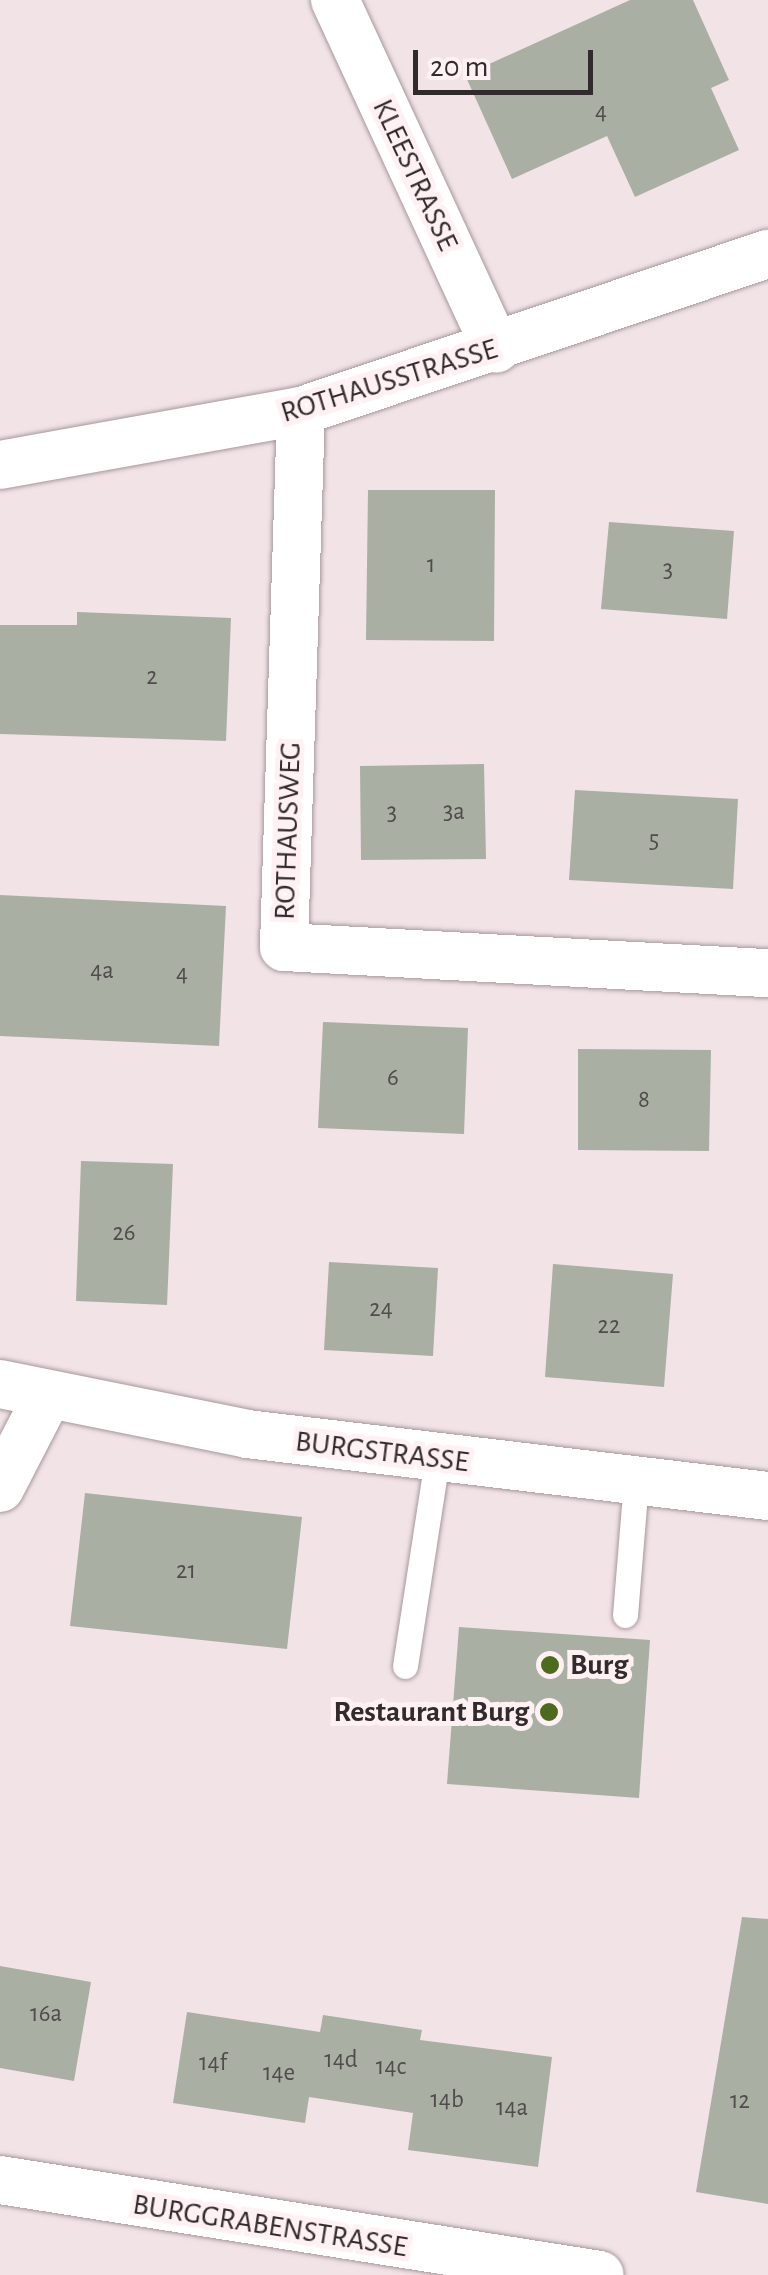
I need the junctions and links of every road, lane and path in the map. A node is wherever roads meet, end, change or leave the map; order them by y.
1 (335, 0) edge
2 (768, 254) edge
3 (496, 350) junction
4 (301, 411) junction
5 (0, 465) edge
6 (768, 973) edge
7 (0, 1384) edge
8 (47, 1397) junction
9 (436, 1459) junction
10 (636, 1480) junction
11 (0, 1488) edge
12 (768, 1496) edge
13 (625, 1616) dead end
14 (405, 1666) dead end
15 (0, 2180) edge
16 (600, 2275) edge

1 - 3 street, KLEESTRASSE
2 - 3 street, ROTHAUSSTRASSE
3 - 4 street, ROTHAUSSTRASSE
4 - 5 street, ROTHAUSSTRASSE
4 - 6 street, ROTHAUSWEG
7 - 8 street, BURGSTRASSE
8 - 9 street, BURGSTRASSE
8 - 11 street
9 - 10 street, BURGSTRASSE
9 - 14 lane
10 - 12 street, BURGSTRASSE
10 - 13 lane
15 - 16 street, BURGGRABENSTRASSE

